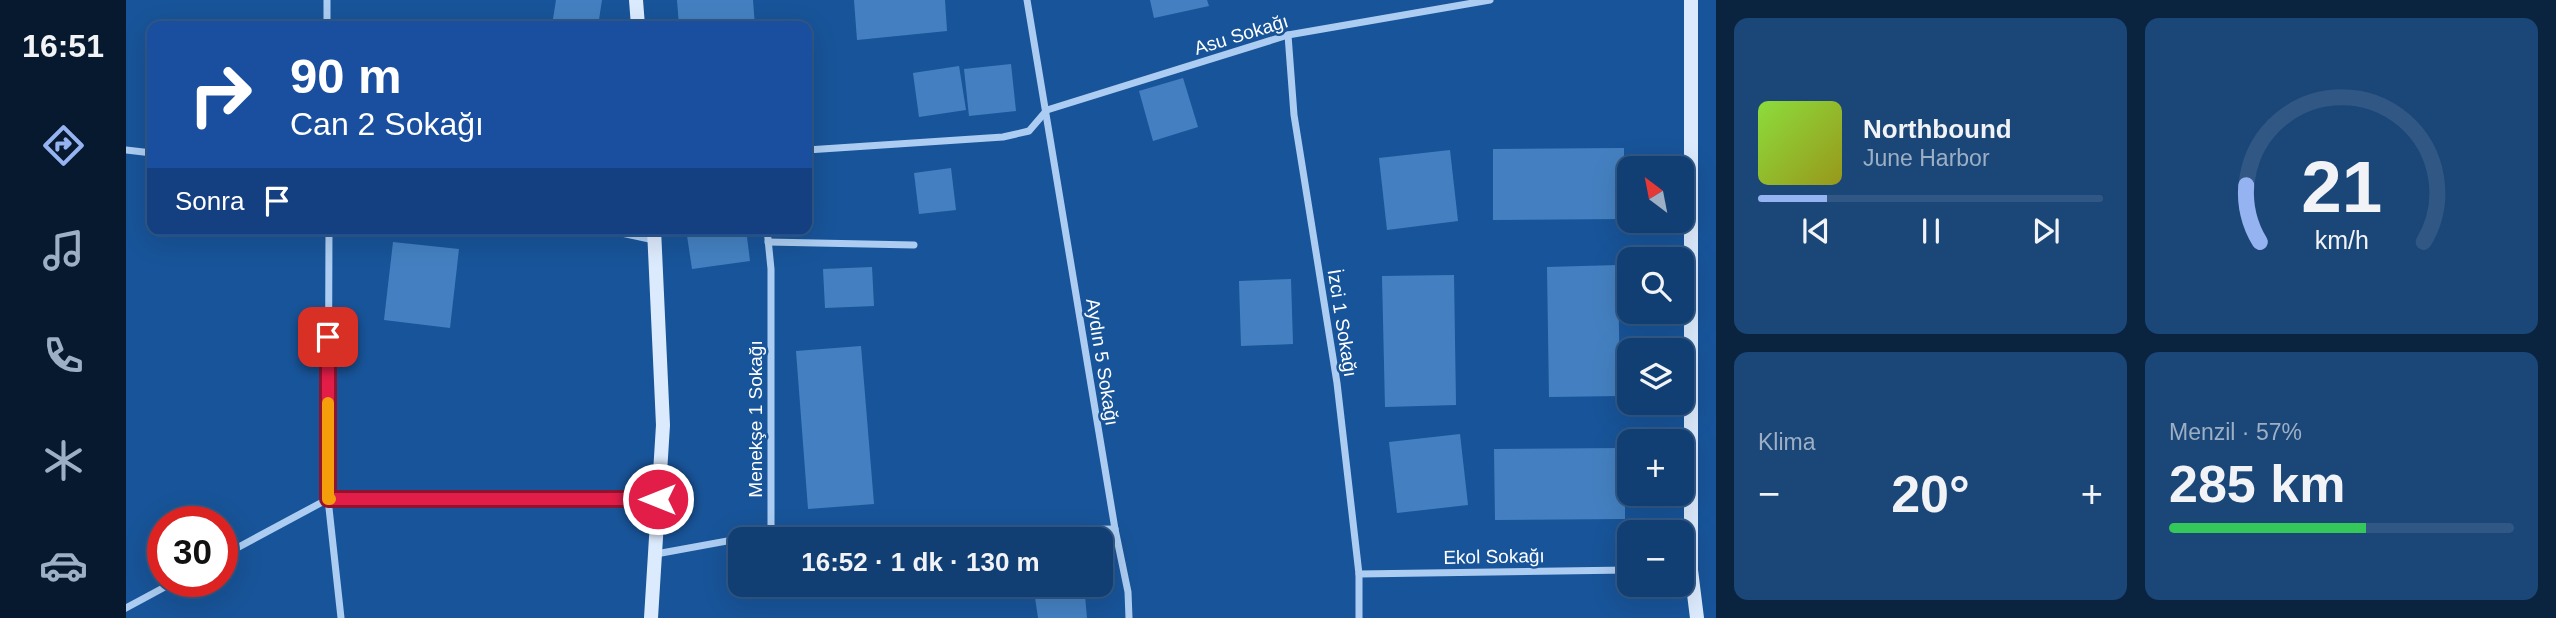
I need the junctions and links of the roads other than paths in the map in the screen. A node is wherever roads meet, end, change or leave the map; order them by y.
1 (327, 0) edge
2 (636, 0) edge
3 (1027, 0) edge
4 (1490, 0) edge
5 (1690, 0) edge
6 (327, 21) edge
7 (638, 21) edge
8 (1288, 35) junction
9 (1047, 110) junction
10 (126, 150) edge
11 (812, 150) edge
12 (147, 152) edge
13 (329, 235) edge
14 (655, 235) edge
15 (767, 235) edge
16 (768, 242) junction
17 (914, 245) dead end
18 (328, 499) junction
19 (658, 499) junction
20 (1686, 520) edge
21 (771, 527) edge
22 (1115, 529) joint
23 (728, 541) edge
24 (238, 547) edge
25 (655, 554) junction
26 (1617, 570) edge
27 (1359, 574) junction
28 (147, 597) edge
29 (1692, 597) edge
30 (126, 608) edge
31 (341, 618) edge
32 (651, 618) edge
33 (1129, 618) edge
34 (1359, 618) edge
35 (1697, 618) edge

1 - 6 street
2 - 7 street
3 - 9 street, Aydın 5 Sokağı
4 - 8 street, Asu Sokağı
5 - 20 street
8 - 9 street, Asu Sokağı
8 - 27 street, İzci 1 Sokağı
9 - 11 street
9 - 22 street, Aydın 5 Sokağı
10 - 12 street
13 - 18 street
14 - 19 street
15 - 16 street, Menekşe 1 Sokağı
16 - 17 street
16 - 21 street, Menekşe 1 Sokağı
18 - 19 street
18 - 24 street
18 - 31 street
19 - 25 street
22 - 33 street, Aydın 5 Sokağı
23 - 25 street
25 - 32 street
26 - 27 street, Ekol Sokağı
27 - 34 street, İzci 1 Sokağı
28 - 30 street
29 - 35 street

